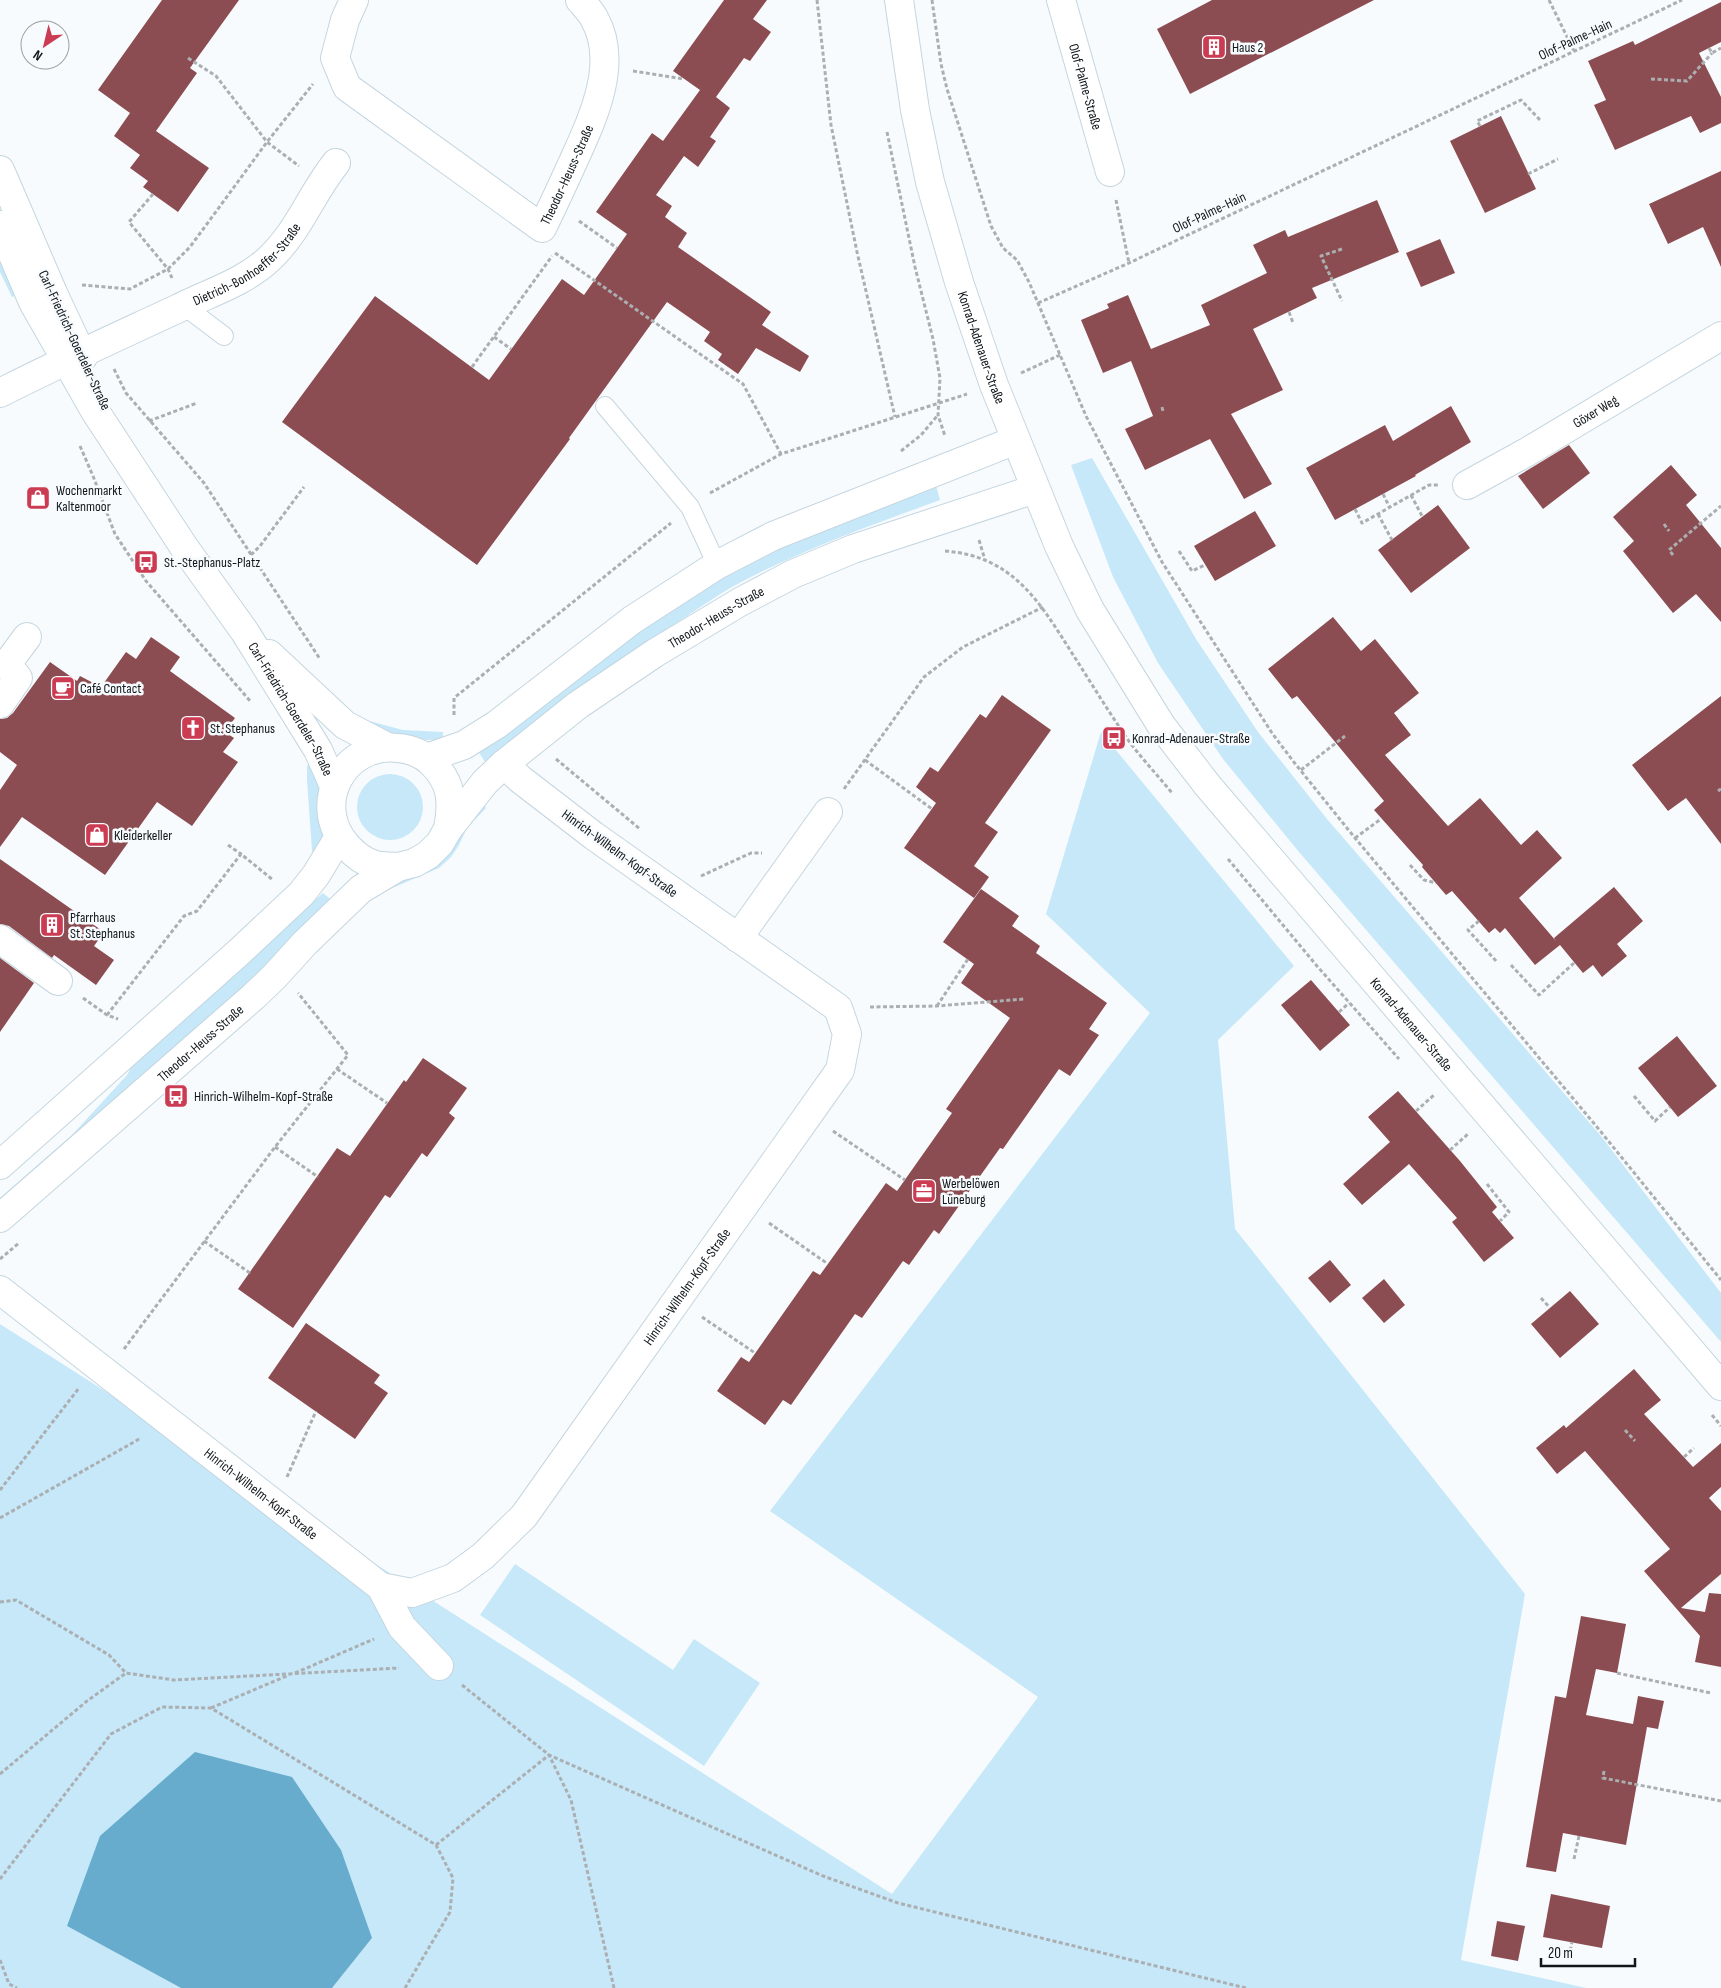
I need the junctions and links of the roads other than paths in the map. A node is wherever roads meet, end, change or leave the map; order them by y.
1 (354, 0) edge
2 (580, 0) edge
3 (899, 0) edge
4 (1061, 0) edge
5 (0, 170) edge
6 (328, 172) road end
7 (1110, 172) road end
8 (0, 225) edge
9 (183, 306) junction
10 (224, 336) dead end
11 (1721, 336) edge
12 (74, 357) junction
13 (0, 393) edge
14 (605, 406) dead end
15 (1016, 440) junction
16 (1467, 485) road end
17 (1035, 489) junction
18 (717, 565) junction
19 (245, 632) junction
20 (27, 637) dead end
21 (0, 704) edge
22 (387, 747) junction
23 (427, 758) junction
24 (512, 772) junction
25 (334, 786) junction
26 (828, 812) road end
27 (448, 828) junction
28 (339, 838) junction
29 (398, 867) junction
30 (738, 938) junction
31 (0, 939) edge
32 (58, 981) dead end
33 (0, 1165) edge
34 (0, 1218) edge
35 (0, 1290) edge
36 (1721, 1386) edge
37 (380, 1586) junction
38 (439, 1666) road end

1 - 2 street, Theodor-Heuss-Straße
3 - 15 street, Konrad-Adenauer-Straße
4 - 7 street, Olof-Palme-Straße
5 - 12 street, Carl-Friedrich-Goerdeler-Straße
6 - 9 street, Dietrich-Bonhoeffer-Straße
8 - 12 street, Carl-Friedrich-Goerdeler-Straße
9 - 10 lane
9 - 12 street, Dietrich-Bonhoeffer-Straße
11 - 16 street, Göxer Weg
12 - 13 street, Dietrich-Bonhoeffer-Straße
12 - 19 street, Carl-Friedrich-Goerdeler-Straße
14 - 18 lane
15 - 17 street, Konrad-Adenauer-Straße
15 - 18 street
17 - 24 street, Theodor-Heuss-Straße
17 - 36 street, Konrad-Adenauer-Straße
18 - 23 street
19 - 22 street, Carl-Friedrich-Goerdeler-Straße
19 - 25 street, Carl-Friedrich-Goerdeler-Straße
20 - 21 street
22 - 23 street, Theodor-Heuss-Straße
22 - 25 street, Theodor-Heuss-Straße
23 - 27 street, Theodor-Heuss-Straße
24 - 27 street, Theodor-Heuss-Straße
24 - 30 street, Hinrich-Wilhelm-Kopf-Straße
25 - 28 street, Theodor-Heuss-Straße
26 - 30 street
27 - 29 street, Theodor-Heuss-Straße
28 - 29 street, Theodor-Heuss-Straße
28 - 33 street
29 - 34 street, Theodor-Heuss-Straße
30 - 37 street, Hinrich-Wilhelm-Kopf-Straße
31 - 32 street
35 - 37 street, Hinrich-Wilhelm-Kopf-Straße
37 - 38 street, Hinrich-Wilhelm-Kopf-Straße

